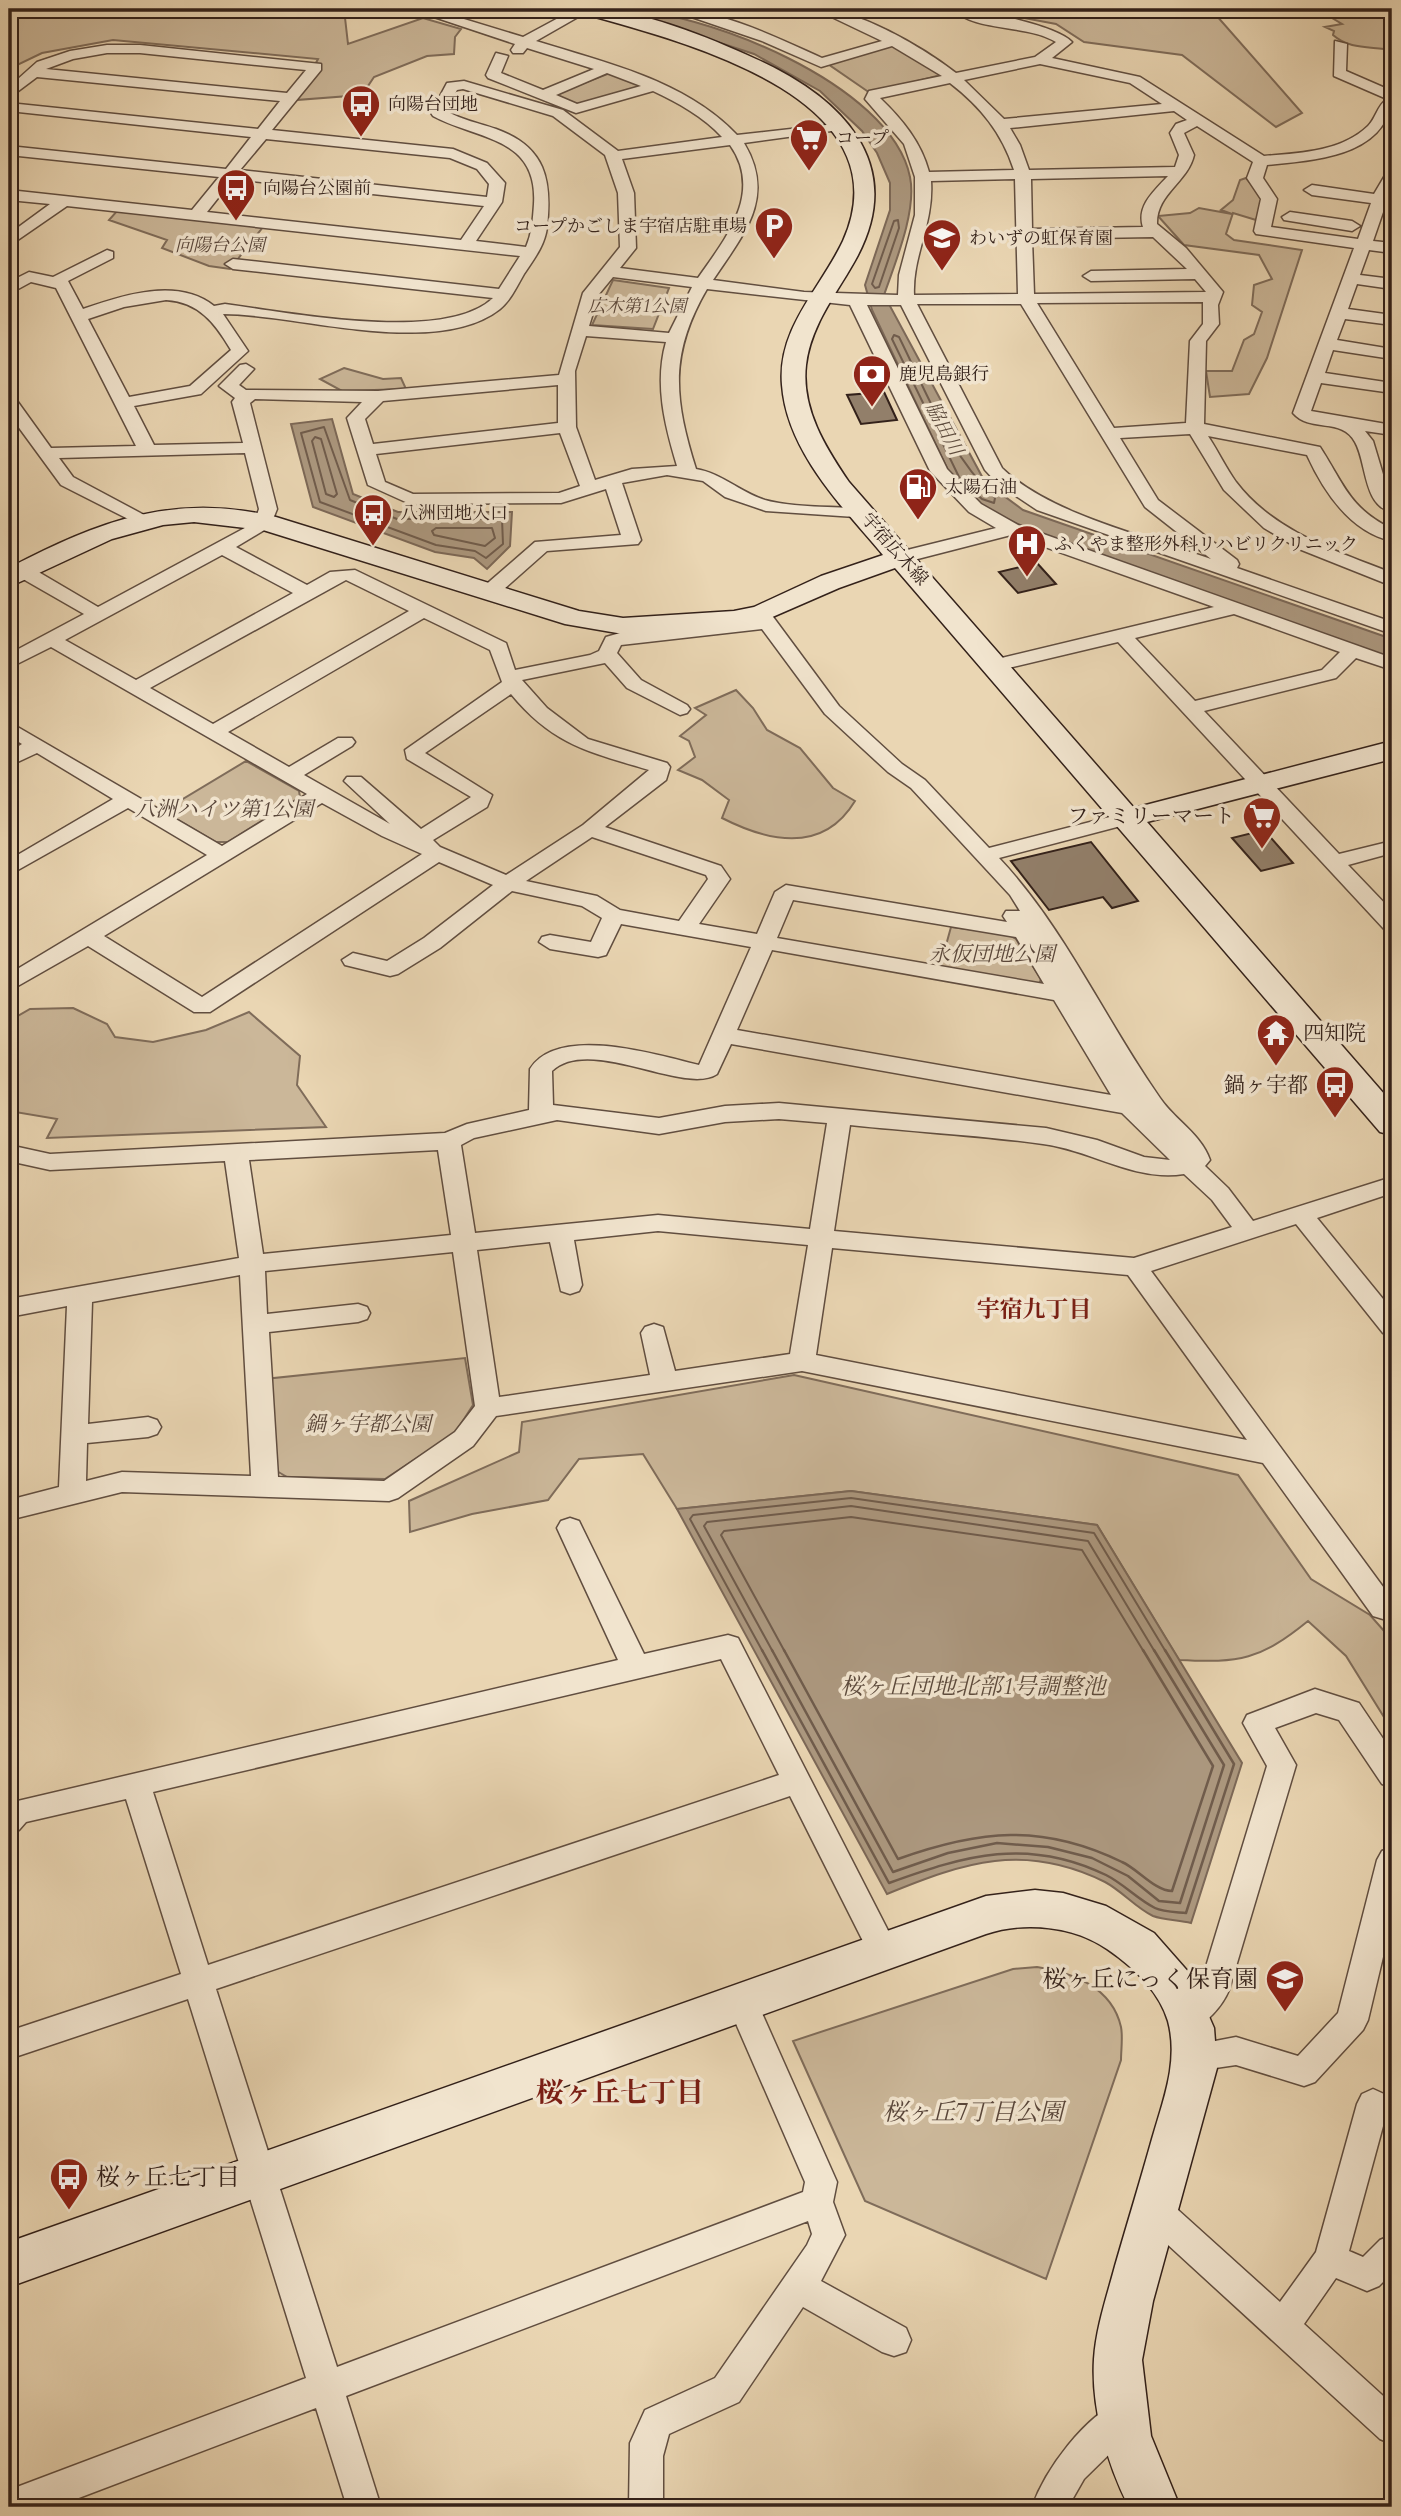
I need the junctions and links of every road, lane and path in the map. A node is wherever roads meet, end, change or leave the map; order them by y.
1 (417, 9) edge
2 (587, 9) edge
3 (822, 9) edge
4 (960, 9) edge
5 (695, 13) edge
6 (669, 22) edge
7 (895, 41) junction
8 (524, 42) junction
9 (1340, 44) dead end
10 (501, 56) dead end
11 (1040, 60) junction
12 (607, 68) junction
13 (30, 72) junction
14 (954, 78) junction
15 (504, 80) junction
16 (655, 86) junction
17 (9, 94) edge
18 (542, 96) junction
19 (1392, 96) edge
20 (291, 98) junction
21 (1392, 102) edge
22 (9, 107) edge
23 (1175, 107) junction
24 (1197, 121) junction
25 (1000, 124) junction
26 (839, 126) junction
27 (262, 134) junction
28 (733, 140) junction
29 (9, 150) edge
30 (614, 156) junction
31 (1261, 161) junction
32 (1179, 171) junction
33 (229, 174) junction
34 (1023, 174) junction
35 (923, 177) junction
36 (1391, 178) edge
37 (1312, 190) dead end
38 (9, 195) edge
39 (64, 201) junction
40 (494, 202) junction
41 (196, 215) junction
42 (1290, 217) dead end
43 (1376, 220) edge
44 (1157, 232) junction
45 (1025, 234) junction
46 (9, 241) edge
47 (466, 245) junction
48 (1392, 248) edge
49 (529, 252) junction
50 (107, 255) dead end
51 (233, 264) dead end
52 (607, 271) junction
53 (1199, 274) junction
54 (1091, 276) dead end
55 (1352, 279) junction
56 (56, 283) junction
57 (702, 284) junction
58 (1392, 284) edge
59 (9, 289) edge
60 (504, 294) junction
61 (1213, 297) junction
62 (819, 298) junction
63 (902, 299) junction
64 (1026, 299) junction
65 (860, 300) junction
66 (209, 312) junction
67 (1339, 313) junction
68 (79, 317) junction
69 (1392, 320) edge
70 (579, 330) junction
71 (675, 338) junction
72 (1327, 344) junction
73 (1392, 354) edge
74 (246, 369) dead end
75 (1315, 377) junction
76 (566, 379) junction
77 (1392, 388) edge
78 (378, 396) junction
79 (246, 398) junction
80 (9, 402) edge
81 (124, 403) junction
82 (1349, 424) junction
83 (567, 426) junction
84 (1195, 428) junction
85 (1392, 430) edge
86 (1109, 434) junction
87 (253, 448) junction
88 (366, 450) junction
89 (148, 451) junction
90 (46, 453) junction
91 (1371, 471) junction
92 (688, 472) junction
93 (1392, 475) edge
94 (613, 482) junction
95 (590, 490) junction
96 (1392, 507) edge
97 (864, 514) junction
98 (140, 520) junction
99 (265, 522) junction
100 (1012, 529) junction
101 (1392, 536) edge
102 (222, 547) junction
103 (902, 557) junction
104 (16, 575) edge
105 (1245, 576) junction
106 (1392, 580) edge
107 (489, 592) junction
108 (307, 593) junction
109 (1235, 608) junction
110 (424, 610) junction
111 (97, 614) junction
112 (765, 618) junction
113 (1392, 628) edge
114 (1122, 635) junction
115 (50, 639) junction
116 (1353, 650) junction
117 (607, 654) junction
118 (9, 662) edge
119 (1392, 664) edge
120 (996, 665) junction
121 (511, 680) junction
122 (136, 688) junction
123 (1190, 708) junction
124 (680, 709) dead end
125 (9, 728) edge
126 (213, 732) junction
127 (345, 742) dead end
128 (36, 745) junction
129 (1392, 750) edge
130 (9, 760) edge
131 (289, 775) junction
132 (354, 781) dead end
133 (1261, 783) junction
134 (322, 794) junction
135 (128, 799) junction
136 (1129, 818) junction
137 (939, 828) dead end
138 (590, 829) junction
139 (428, 847) junction
140 (1392, 847) edge
141 (222, 855) junction
142 (985, 855) junction
143 (1334, 862) junction
144 (9, 869) edge
145 (508, 884) junction
146 (614, 916) junction
147 (1392, 924) edge
148 (684, 929) junction
149 (1023, 931) junction
150 (88, 936) junction
151 (550, 942) dead end
152 (763, 944) junction
153 (353, 960) dead end
154 (9, 984) edge
155 (1061, 994) junction
156 (724, 1035) junction
157 (1129, 1106) junction
158 (541, 1115) junction
159 (839, 1119) junction
160 (1392, 1124) edge
161 (449, 1141) junction
162 (236, 1152) junction
163 (9, 1153) edge
164 (1189, 1165) junction
165 (1392, 1185) edge
166 (1301, 1214) junction
167 (1248, 1231) junction
168 (560, 1232) junction
169 (822, 1238) junction
170 (464, 1242) junction
171 (252, 1264) junction
172 (1135, 1267) junction
173 (570, 1284) dead end
174 (80, 1295) junction
175 (9, 1308) edge
176 (358, 1313) dead end
177 (255, 1324) junction
178 (1392, 1327) edge
179 (654, 1333) dead end
180 (802, 1362) junction
181 (664, 1382) junction
182 (488, 1408) junction
183 (148, 1427) dead end
184 (74, 1435) junction
185 (1272, 1455) junction
186 (265, 1487) junction
187 (72, 1494) junction
188 (9, 1510) edge
189 (570, 1528) dead end
190 (1392, 1605) edge
191 (636, 1668) junction
192 (1392, 1775) edge
193 (797, 1781) junction
194 (136, 1784) junction
195 (9, 1821) edge
196 (1392, 1860) edge
197 (884, 1952) junction
198 (198, 1982) junction
199 (742, 2003) junction
200 (1192, 2037) junction
201 (9, 2045) edge
202 (1373, 2104) dead end
203 (259, 2175) junction
204 (817, 2202) junction
205 (1155, 2211) junction
206 (1392, 2251) edge
207 (1330, 2259) junction
208 (9, 2265) edge
209 (799, 2287) junction
210 (1282, 2327) junction
211 (894, 2340) dead end
212 (326, 2387) junction
213 (1123, 2417) junction
214 (1392, 2427) edge
215 (45, 2501) edge
216 (9, 2507) edge
217 (364, 2507) edge
218 (646, 2507) edge
219 (1049, 2507) edge
220 (1155, 2507) edge

1 - 8 street
2 - 6 street, 宇宿広木線
2 - 8 street
3 - 7 street
4 - 11 street
5 - 6 street
5 - 7 street
6 - 26 street, 宇宿広木線
7 - 14 street
8 - 12 street
8 - 15 street
9 - 19 street
10 - 15 street
11 - 14 street
11 - 23 street
12 - 16 street
12 - 18 street
13 - 17 street
13 - 20 street
13 - 20 street
14 - 25 street
14 - 35 street
15 - 18 street
16 - 18 street
16 - 28 street
20 - 27 street
21 - 31 street
22 - 27 street
23 - 24 street
23 - 25 street
24 - 31 street
24 - 32 street
25 - 34 street
26 - 28 street
26 - 62 street, 宇宿広木線
27 - 33 street
27 - 40 street
28 - 30 street
28 - 57 street
29 - 33 street
30 - 49 street
30 - 52 street
31 - 43 street
32 - 34 street
32 - 44 street
33 - 40 street
33 - 41 street
34 - 35 street
34 - 45 street
35 - 63 street
36 - 43 street
37 - 43 street
38 - 39 street
39 - 41 street
39 - 46 street
40 - 47 street
41 - 47 street
42 - 43 street
43 - 48 street
43 - 55 street
44 - 45 street
44 - 53 street
45 - 64 street
47 - 49 street
49 - 60 street
50 - 56 street
51 - 60 street
52 - 57 street
52 - 70 street
53 - 54 street
53 - 61 street
55 - 58 street
55 - 67 street
56 - 59 street
56 - 68 street
57 - 62 street
57 - 71 street
60 - 66 street
61 - 64 street
61 - 84 street
62 - 65 street
62 - 97 street, 宇宿広木線
63 - 64 street
63 - 65 street
63 - 105 street
64 - 86 street
65 - 100 street
66 - 68 street
66 - 81 street
67 - 69 street
67 - 72 street
68 - 81 street
70 - 71 street
70 - 76 street
71 - 92 street
72 - 73 street
72 - 75 street
74 - 79 street
75 - 77 street
75 - 82 street
76 - 78 street
76 - 83 street
78 - 79 street
78 - 88 street
79 - 87 street
80 - 90 street
81 - 89 street
82 - 85 street
82 - 91 street
83 - 88 street
83 - 95 street
84 - 86 street
84 - 101 street
84 - 106 street
86 - 105 street
87 - 89 street
87 - 99 street
88 - 95 street
89 - 90 street
90 - 98 street
91 - 93 street
91 - 96 street
92 - 94 street
92 - 97 street
94 - 95 street
94 - 107 street
97 - 103 street, 宇宿広木線
98 - 99 street
98 - 104 street
99 - 102 street
99 - 107 street
100 - 103 street
100 - 109 street
102 - 108 street
102 - 111 street
103 - 112 street
103 - 120 street, 宇宿広木線
104 - 111 street
105 - 113 street
107 - 112 street
108 - 110 street
108 - 122 street
109 - 114 street
109 - 116 street
110 - 121 street
110 - 126 street
111 - 115 street
112 - 117 street
112 - 142 street
114 - 120 street
114 - 123 street
115 - 118 street
115 - 122 street
116 - 119 street
116 - 123 street
117 - 121 street
117 - 124 street
120 - 136 street, 宇宿広木線
121 - 138 street
121 - 139 street
122 - 126 street
123 - 133 street
125 - 128 street
126 - 131 street
127 - 131 street
128 - 130 street
128 - 135 street
129 - 133 street
131 - 134 street
132 - 139 street
133 - 136 street
133 - 143 street
134 - 139 street
134 - 141 street
135 - 141 street
135 - 144 street
136 - 142 street
136 - 160 street, 宇宿広木線
137 - 149 street
138 - 145 street
138 - 148 street
139 - 145 street
139 - 150 street
140 - 143 street
141 - 150 street
142 - 164 street
143 - 147 street
145 - 146 street
145 - 153 street
146 - 148 street
146 - 151 street
148 - 152 street
149 - 152 street
149 - 155 street
150 - 154 street
152 - 155 street
152 - 156 street
155 - 157 street
156 - 157 street
156 - 158 street
157 - 164 street
158 - 159 street
158 - 161 street
159 - 164 street
159 - 169 street
161 - 162 street
161 - 170 street
162 - 163 street
162 - 171 street
164 - 167 street
165 - 166 street
166 - 167 street
166 - 178 street
167 - 172 street
168 - 169 street
168 - 170 street
168 - 173 street
169 - 172 street
169 - 180 street
170 - 171 street
170 - 182 street
171 - 174 street
171 - 177 street
172 - 185 street
174 - 175 street
174 - 184 street
176 - 177 street
177 - 186 street
179 - 181 street
180 - 181 street
180 - 185 street
181 - 182 street
182 - 186 street
183 - 184 street
184 - 187 street
185 - 190 street
186 - 187 street
187 - 188 street
189 - 191 street
191 - 193 street
191 - 194 street
192 - 200 street
193 - 197 street
193 - 198 street
194 - 195 street
194 - 198 street
196 - 200 street
197 - 199 street
197 - 200 street
198 - 201 street
198 - 203 street
199 - 203 street
199 - 204 street
200 - 205 street
202 - 207 street
203 - 208 street
203 - 212 street
204 - 209 street
204 - 212 street
205 - 210 street
205 - 213 street
206 - 207 street
207 - 210 street
209 - 211 street
209 - 218 street
210 - 214 street
212 - 215 street
212 - 217 street
213 - 219 street
213 - 220 street
215 - 216 street

